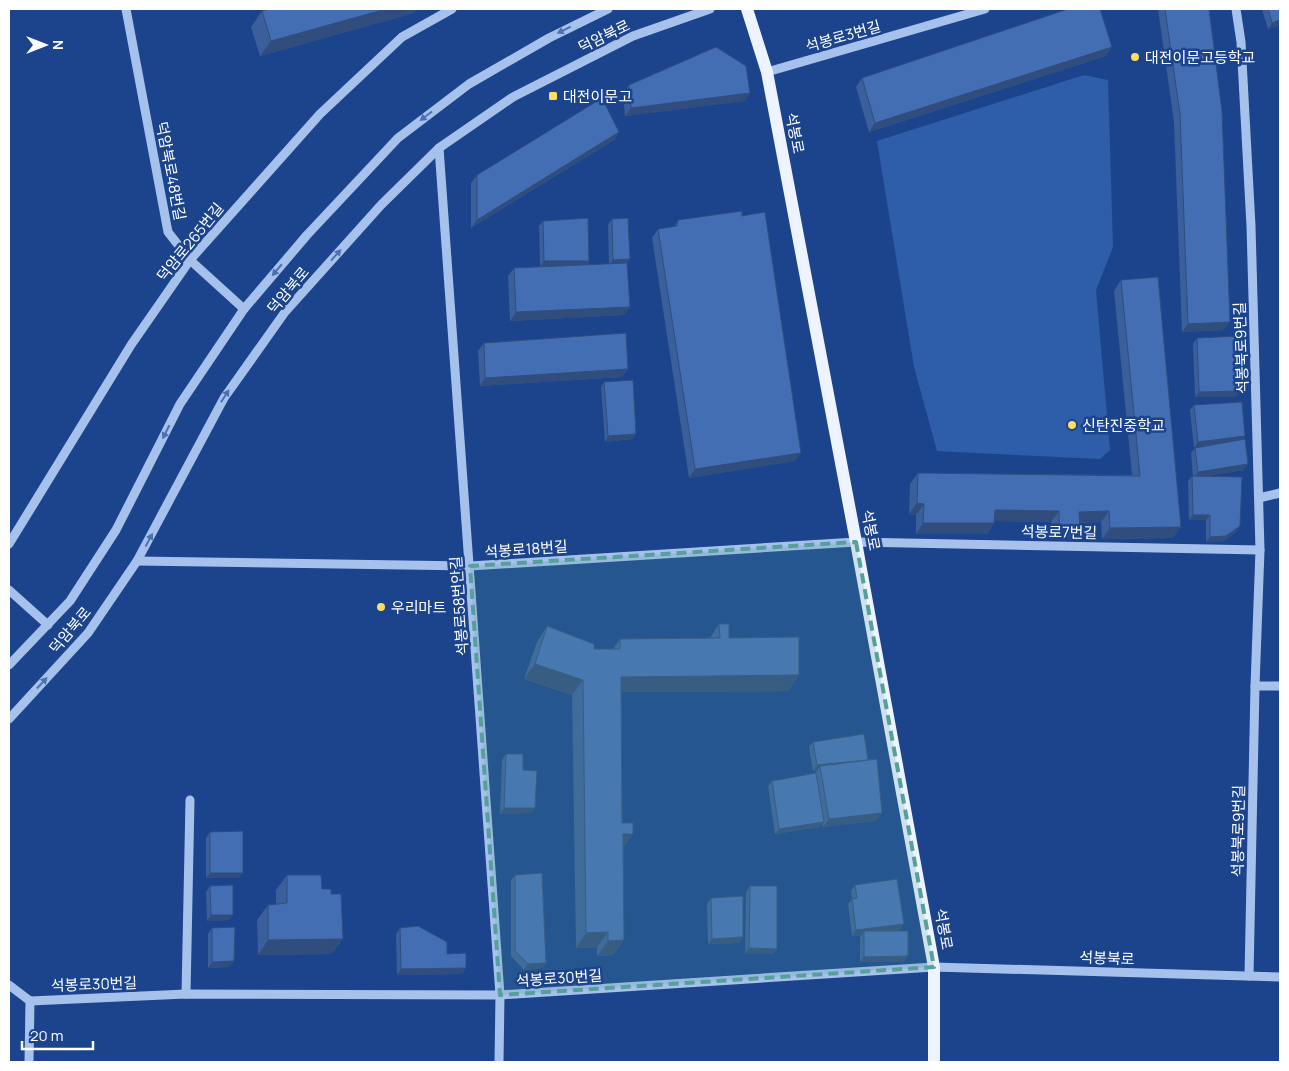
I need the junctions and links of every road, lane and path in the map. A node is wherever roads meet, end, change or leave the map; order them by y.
1 (126, 9) edge
2 (452, 9) edge
3 (608, 9) edge
4 (710, 9) edge
5 (747, 9) edge
6 (985, 9) edge
7 (1236, 9) edge
8 (767, 72) junction
9 (439, 148) junction
10 (190, 260) junction
11 (244, 309) junction
12 (1280, 493) edge
13 (1259, 498) junction
14 (856, 542) junction
15 (9, 544) edge
16 (1260, 550) junction
17 (137, 561) junction
18 (470, 566) junction
19 (9, 590) edge
20 (48, 625) junction
21 (9, 665) edge
22 (1254, 686) junction
23 (1280, 686) edge
24 (9, 720) edge
25 (190, 800) dead end
26 (934, 967) junction
27 (1249, 976) junction
28 (1280, 978) edge
29 (9, 985) edge
30 (186, 994) junction
31 (500, 995) junction
32 (30, 1001) junction
33 (29, 1062) edge
34 (499, 1062) edge
35 (934, 1062) edge

1 - 10 street, 덕암북로48번길
2 - 10 street, 덕암로265번길
3 -> 11 street, 덕암북로
4 - 9 street, 덕암북로
5 - 8 main road, 석봉로
6 - 8 street, 석봉로3번길
7 - 13 street, 석봉북로9번길
8 - 14 main road, 석봉로
17 -> 9 street, 덕암북로
9 - 18 street, 석봉로58번안길
10 - 11 street, 덕암북로48번길
10 - 15 street, 덕암로265번길
11 -> 20 street, 덕암북로
12 - 13 street
13 - 16 street, 석봉북로9번길
14 - 16 street, 석봉로7번길
14 - 18 street, 석봉로18번길
14 - 26 main road, 석봉로
16 - 22 street, 석봉북로9번길
17 - 18 street, 석봉로18번길
24 -> 17 street, 덕암북로
18 - 31 street, 석봉로58번안길
19 - 20 street
20 - 21 street, 덕암북로
22 - 23 street
22 - 27 street, 석봉북로9번길
25 - 30 street
26 - 27 street, 석봉북로
26 - 31 street, 석봉로30번길
26 - 35 main road, 석봉로
27 - 28 street, 석봉북로
29 - 32 street
30 - 31 street, 석봉로30번길
30 - 32 street, 석봉로30번길
31 - 34 street, 석봉로58번안길
32 - 33 street

